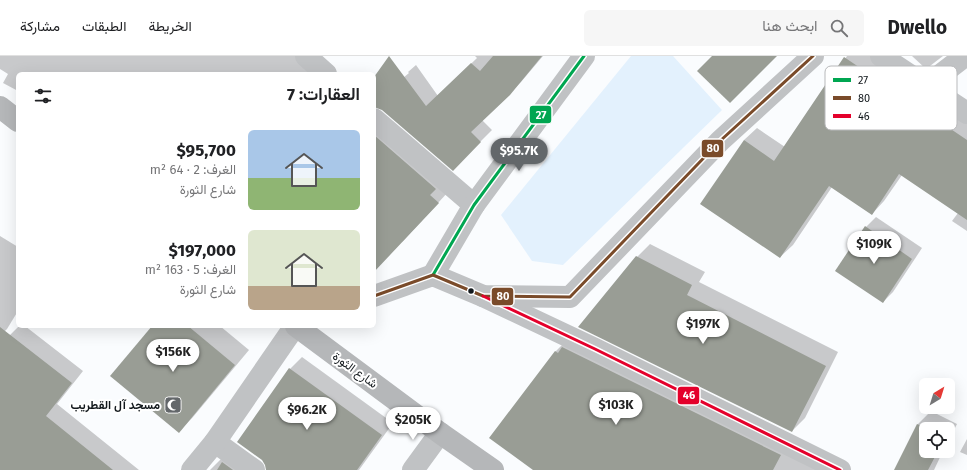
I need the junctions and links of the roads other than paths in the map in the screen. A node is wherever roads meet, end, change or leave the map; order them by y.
1 (306, 56) edge
2 (584, 56) edge
3 (813, 56) edge
4 (881, 56) edge
5 (965, 56) edge
6 (896, 66) edge
7 (952, 66) edge
8 (324, 72) edge
9 (957, 106) edge
10 (0, 107) edge
11 (967, 113) edge
12 (16, 119) edge
13 (376, 121) edge
14 (474, 204) junction
15 (433, 275) junction
16 (376, 295) edge
17 (483, 296) junction
18 (294, 328) edge
19 (298, 328) edge
20 (440, 433) junction
21 (215, 442) junction
22 (483, 467) edge
23 (192, 470) edge
24 (254, 470) edge
25 (413, 470) edge
26 (840, 470) edge

1 - 8 street
2 - 14 street
3 - 17 street
4 - 6 street
5 - 7 street
9 - 11 street
10 - 12 main road
13 - 14 street
14 - 15 street
15 - 16 street
15 - 17 street
17 - 26 street
18 - 21 street
19 - 20 main road, شارع الثورة
20 - 22 main road, شارع الثورة
20 - 25 street
21 - 23 street
21 - 24 street

